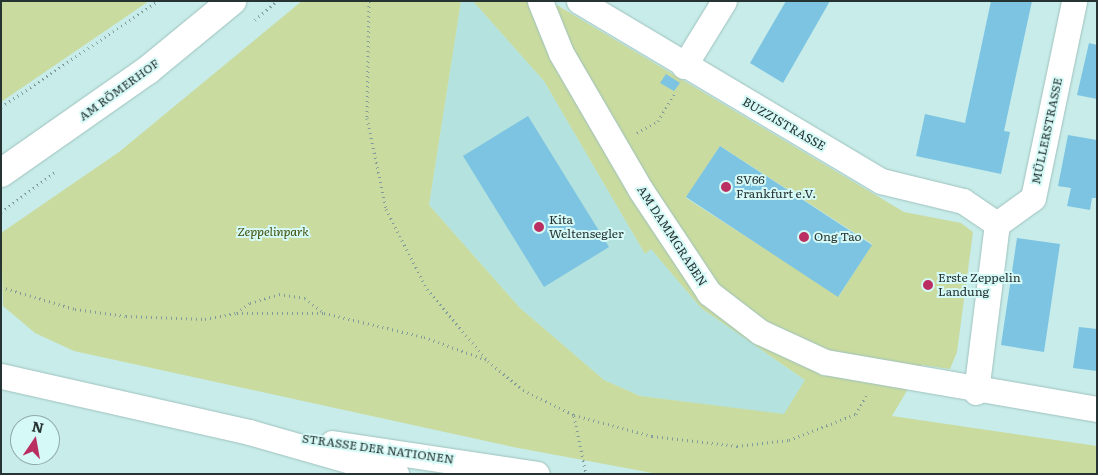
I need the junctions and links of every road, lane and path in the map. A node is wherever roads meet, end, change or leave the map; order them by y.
1 (158, 1) edge
2 (232, 1) edge
3 (369, 1) edge
4 (540, 1) edge
5 (580, 1) edge
6 (724, 1) edge
7 (1074, 1) edge
8 (687, 67) junction
9 (1, 107) edge
10 (615, 147) junction
11 (1, 173) edge
12 (996, 224) junction
13 (1, 287) edge
14 (237, 313) junction
15 (324, 313) junction
16 (488, 361) junction
17 (879, 373) junction
18 (1, 376) edge
19 (976, 392) junction
20 (1097, 409) edge
21 (574, 415) junction
22 (249, 432) junction
23 (396, 474) edge
24 (537, 474) edge
25 (586, 474) edge

1 - 9 path
2 - 11 main road, AM RÖMERHOF
3 - 16 path
4 - 10 street, AM DAMMGRABEN
5 - 8 street, BUZZISTRASSE
6 - 8 street
7 - 12 street, MÜLLERSTRASSE
8 - 10 path
8 - 12 street, BUZZISTRASSE
10 - 17 street, AM DAMMGRABEN
12 - 19 street
13 - 14 path
14 - 15 path
14 - 15 path
15 - 16 path
16 - 21 path
17 - 19 street, AM DAMMGRABEN
17 - 21 path
18 - 22 street, STRASSE DER NATIONEN
19 - 20 street, AM DAMMGRABEN
21 - 25 path
22 - 23 street, STRASSE DER NATIONEN
22 - 24 street, STRASSE DER NATIONEN

